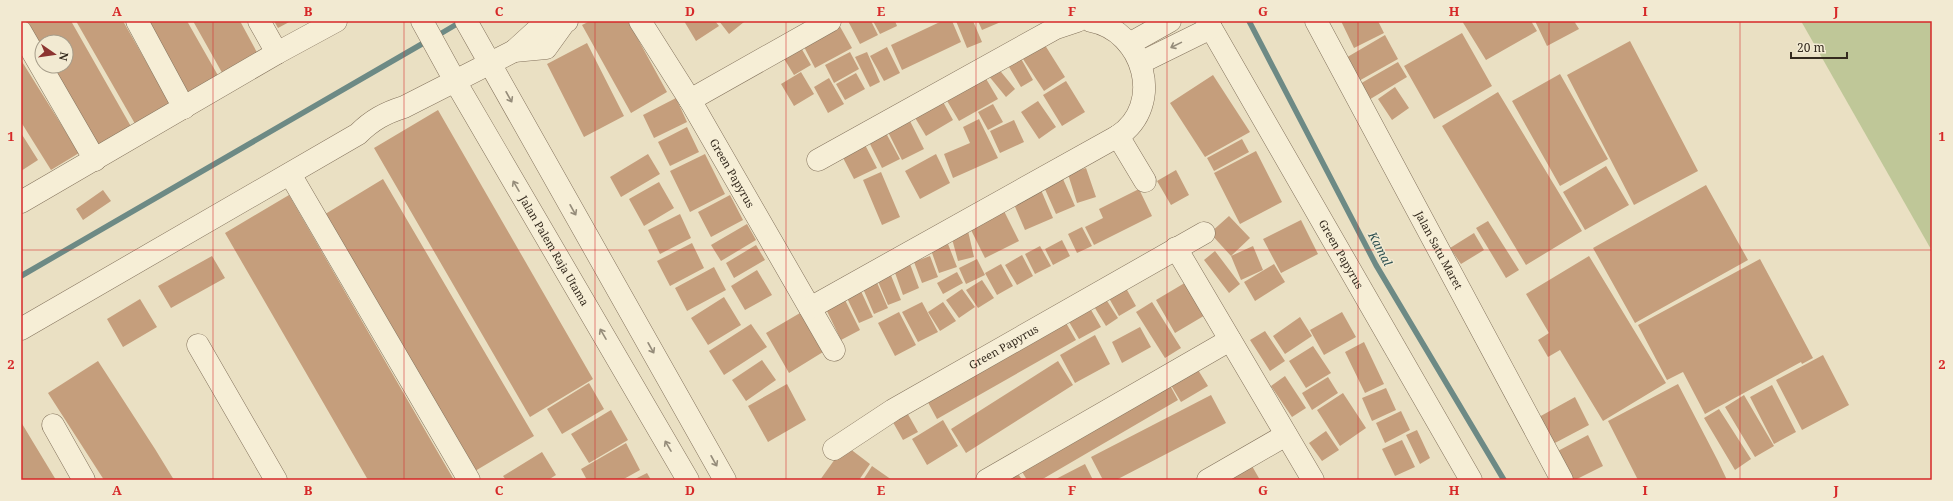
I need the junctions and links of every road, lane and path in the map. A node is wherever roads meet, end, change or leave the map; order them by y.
1 (137, 21) edge
2 (259, 21) edge
3 (336, 21) edge
4 (422, 21) edge
5 (640, 21) edge
6 (830, 21) edge
7 (1077, 21) edge
8 (1091, 21) edge
9 (1170, 21) edge
10 (1316, 21) edge
11 (566, 22) edge
12 (1055, 24) edge
13 (1209, 24) edge
14 (469, 26) edge
15 (21, 32) edge
16 (1130, 44) junction
17 (277, 53) junction
18 (490, 63) junction
19 (1140, 63) junction
20 (455, 81) junction
21 (690, 100) junction
22 (184, 108) junction
23 (1118, 136) junction
24 (95, 160) junction
25 (818, 160) dead end
26 (290, 174) junction
27 (1145, 181) dead end
28 (21, 202) edge
29 (1204, 233) dead end
30 (1176, 248) junction
31 (810, 308) junction
32 (21, 329) edge
33 (1230, 340) junction
34 (198, 345) dead end
35 (834, 350) dead end
36 (53, 426) dead end
37 (1286, 434) junction
38 (834, 449) dead end
39 (84, 480) edge
40 (276, 480) edge
41 (469, 480) edge
42 (688, 480) edge
43 (725, 480) edge
44 (987, 480) edge
45 (1208, 480) edge
46 (1313, 480) edge
47 (1472, 480) edge
48 (1562, 480) edge

1 - 22 street
2 - 17 street
3 - 17 street
4 - 20 street, Jalan Palem Raja Utama
5 - 21 street, Green Papyrus
6 - 21 street
7 - 12 street
8 - 16 street
9 - 16 street
10 - 48 street, Jalan Satu Maret
11 - 18 street
12 - 25 street
13 -> 19 street, Green Papyrus
13 - 47 street, Green Papyrus
14 - 18 street
15 - 24 street
16 - 19 street
17 - 22 street
18 - 20 street
18 -> 43 street
19 - 23 street
20 - 26 street
42 -> 20 street, Jalan Palem Raja Utama
21 - 31 street, Green Papyrus
22 - 24 street
23 - 27 street
23 - 31 street
24 - 28 street
26 - 32 street
26 - 41 street
29 - 30 street, Green Papyrus
30 - 33 street
30 - 38 street, Green Papyrus
31 - 35 street, Green Papyrus
33 - 37 street
33 - 44 street
34 - 40 street
36 - 39 street
37 - 45 street
37 - 46 street

